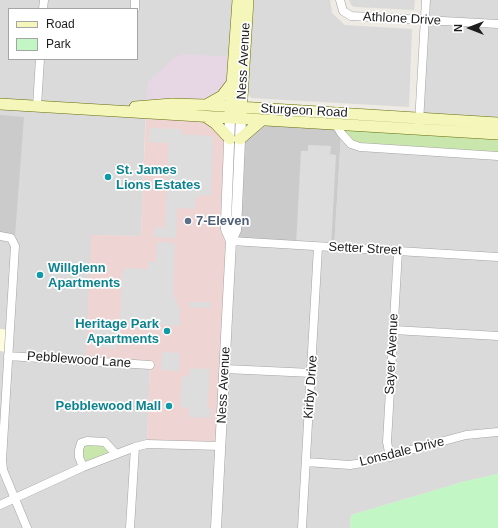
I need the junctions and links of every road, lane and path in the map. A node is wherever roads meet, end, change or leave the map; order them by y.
1 (238, 0) edge
2 (248, 0) edge
3 (340, 0) edge
4 (426, 0) edge
5 (424, 20) junction
6 (498, 24) edge
7 (40, 60) edge
8 (232, 83) junction
9 (0, 104) edge
10 (206, 105) junction
11 (37, 106) junction
12 (111, 110) junction
13 (236, 113) junction
14 (205, 116) junction
15 (419, 118) junction
16 (262, 120) junction
17 (498, 122) edge
18 (336, 124) junction
19 (419, 130) junction
20 (498, 134) edge
21 (235, 139) junction
22 (498, 156) edge
23 (0, 236) edge
24 (231, 241) junction
25 (318, 247) junction
26 (398, 251) junction
27 (498, 257) edge
28 (394, 330) junction
29 (498, 336) edge
30 (8, 356) junction
31 (150, 365) dead end
32 (225, 369) junction
33 (312, 373) junction
34 (498, 432) edge
35 (220, 446) junction
36 (135, 447) junction
37 (115, 453) junction
38 (390, 457) junction
39 (306, 462) junction
40 (83, 467) junction
41 (16, 499) junction
42 (0, 505) edge
43 (28, 528) edge
44 (130, 528) edge
45 (216, 528) edge
46 (302, 528) edge

1 - 8 main road, Ness Avenue
2 - 13 main road, Ness Avenue
3 - 5 street, Athlone Drive
4 - 5 street
5 - 6 street, Athlone Drive
5 - 15 street
7 - 11 street
8 - 10 main road
8 - 13 main road, Ness Avenue
9 - 11 main road, Sturgeon Road
10 - 12 main road, Sturgeon Road
10 - 13 main road, Sturgeon Road
11 - 12 main road, Sturgeon Road
12 - 14 main road, Sturgeon Road
13 - 14 main road, Sturgeon Road
13 - 15 main road, Sturgeon Road
13 - 16 main road, Sturgeon Road
13 - 21 street, Ness Avenue
14 - 21 main road
15 - 17 main road, Sturgeon Road
15 - 19 street
16 - 18 main road, Sturgeon Road
16 - 21 main road
18 - 19 main road, Sturgeon Road
18 - 22 street, Sturgeon Road
19 - 20 main road, Sturgeon Road
21 - 24 street, Ness Avenue
23 - 30 street
24 - 25 street, Setter Street
24 - 32 street, Ness Avenue
25 - 26 street, Setter Street
25 - 33 street, Kirby Drive
26 - 27 street, Setter Street
26 - 28 street, Sayer Avenue
28 - 29 street
28 - 38 street, Sayer Avenue
30 - 31 street, Pebblewood Lane
30 - 41 street
32 - 33 street
32 - 35 street, Ness Avenue
33 - 39 street, Kirby Drive
34 - 38 street, Lonsdale Drive
35 - 36 street
35 - 45 street, Ness Avenue
36 - 37 street
36 - 44 street
37 - 40 street
37 - 40 street
38 - 39 street, Lonsdale Drive
39 - 46 street, Kirby Drive
40 - 41 street
41 - 42 street
41 - 43 street

